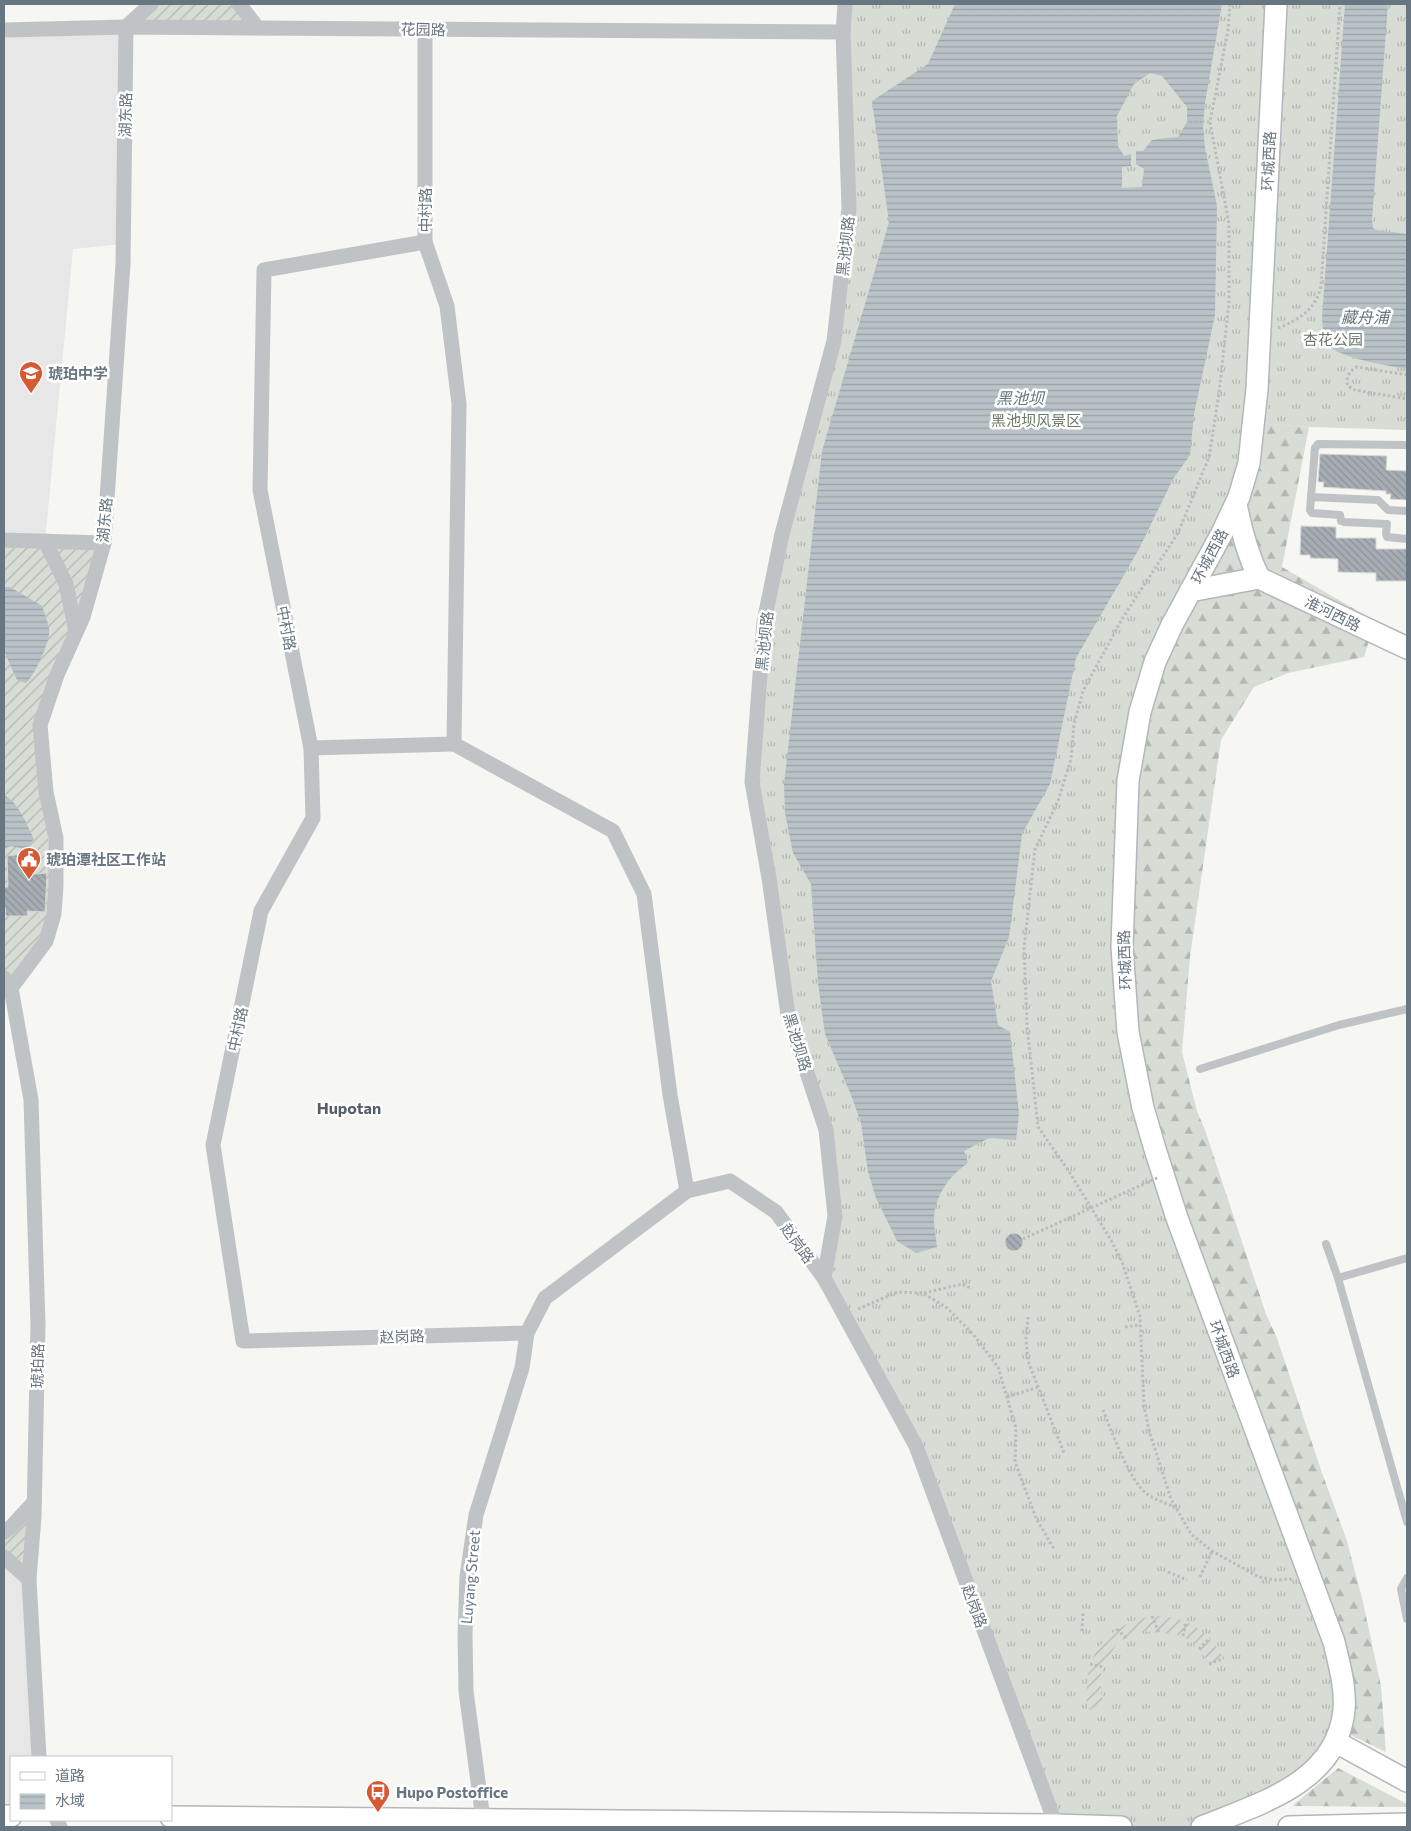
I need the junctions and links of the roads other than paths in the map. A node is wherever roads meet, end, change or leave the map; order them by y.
1 (150, 4) edge
2 (239, 4) edge
3 (845, 4) edge
4 (1276, 4) edge
5 (126, 26) junction
6 (257, 27) junction
7 (425, 29) junction
8 (4, 30) edge
9 (843, 32) junction
10 (425, 242) junction
11 (1407, 445) edge
12 (1311, 497) junction
13 (1236, 504) junction
14 (1388, 510) junction
15 (1407, 511) edge
16 (1387, 524) junction
17 (1407, 539) edge
18 (4, 540) edge
19 (45, 541) junction
20 (104, 543) junction
21 (1259, 578) junction
22 (1190, 591) junction
23 (76, 632) junction
24 (1407, 648) edge
25 (454, 744) junction
26 (311, 748) junction
27 (7, 983) edge
28 (1407, 1009) edge
29 (1200, 1069) dead end
30 (687, 1191) junction
31 (1326, 1244) dead end
32 (1407, 1258) edge
33 (824, 1278) junction
34 (1338, 1278) junction
35 (527, 1332) junction
36 (243, 1341) joint
37 (34, 1502) junction
38 (1407, 1522) edge
39 (4, 1532) edge
40 (4, 1557) edge
41 (1407, 1578) edge
42 (29, 1579) junction
43 (1407, 1619) edge
44 (1336, 1742) junction
45 (39, 1756) edge
46 (1407, 1781) edge
47 (172, 1817) edge
48 (484, 1824) edge
49 (1407, 1824) edge
50 (1056, 1825) junction
51 (1121, 1827) edge
52 (1202, 1827) edge
53 (1289, 1827) edge

1 - 5 street
2 - 6 street
3 - 9 street, 黑池坝路
4 - 13 street, 环城西路
5 - 6 street, 花园路
5 - 8 street, 花园路
5 - 20 street, 湖东路
6 - 7 street, 花园路
7 - 9 street, 花园路
7 - 10 street, 中村路
9 - 33 street, 黑池坝路
10 - 25 street
10 - 26 street, 中村路
11 - 12 lane
12 - 14 lane
12 - 16 lane
13 - 21 street
13 - 22 street, 环城西路
14 - 15 lane
14 - 16 lane
16 - 17 lane
18 - 19 street
19 - 20 street
19 - 23 street
20 - 23 street, 湖东路
21 - 22 street
21 - 24 street, 淮河西路
22 - 44 street, 环城西路
23 - 27 street, 湖东路
25 - 26 street
25 - 30 street
26 - 36 street, 中村路
27 - 37 street, 琥珀路
28 - 29 lane
30 - 33 street, 赵岗路
30 - 35 street, 赵岗路
31 - 34 lane
32 - 34 lane
33 - 50 street, 赵岗路
34 - 38 lane
35 - 36 street, 赵岗路
35 - 48 street, Luyang Street
37 - 39 street
37 - 42 street, 琥珀路
40 - 42 street
41 - 43 lane
42 - 45 street, 琥珀路
44 - 46 street
44 - 52 street, 环城西路
47 - 48 street
48 - 50 street
49 - 53 street
50 - 51 street

